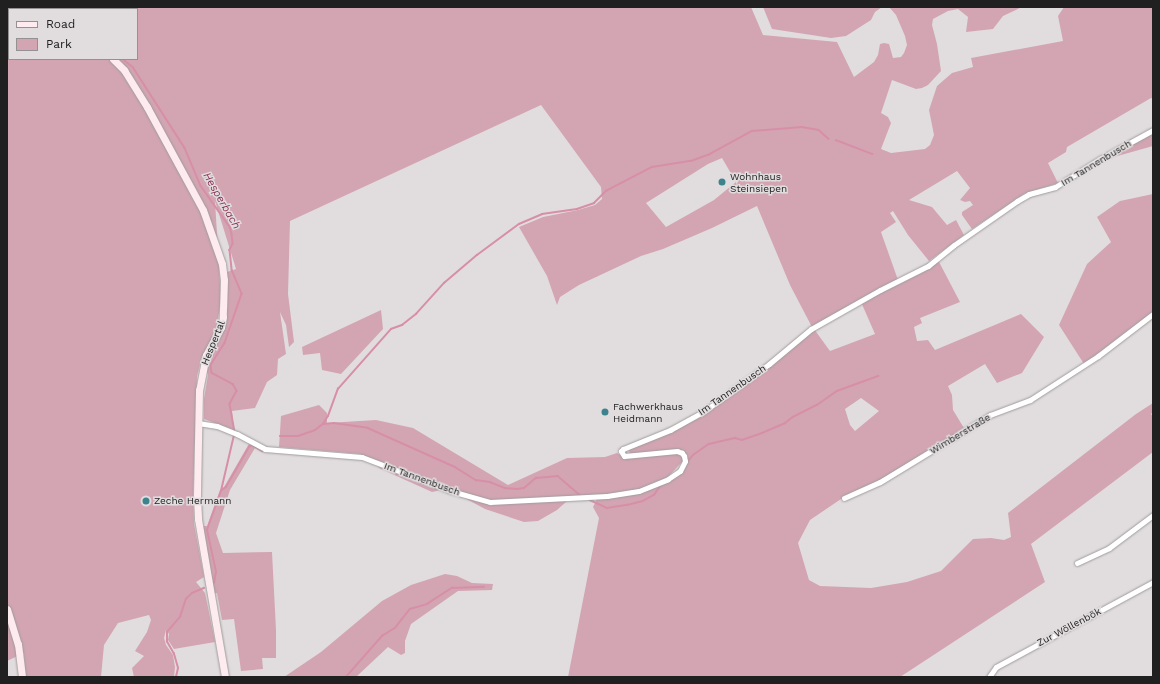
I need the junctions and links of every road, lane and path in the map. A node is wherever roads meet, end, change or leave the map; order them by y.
1 (114, 60) edge
2 (1153, 130) edge
3 (1153, 314) edge
4 (198, 423) junction
5 (844, 498) dead end
6 (1153, 515) edge
7 (1077, 563) dead end
8 (1153, 582) edge
9 (7, 609) edge
10 (22, 677) edge
11 (225, 677) edge
12 (989, 677) edge

1 - 4 main road, Hespertal
2 - 4 street, Im Tannenbusch
3 - 5 street, Wimberstraße
4 - 11 main road, Hespertal
6 - 7 street
8 - 12 street, Zur Wöllenbök
9 - 10 main road

